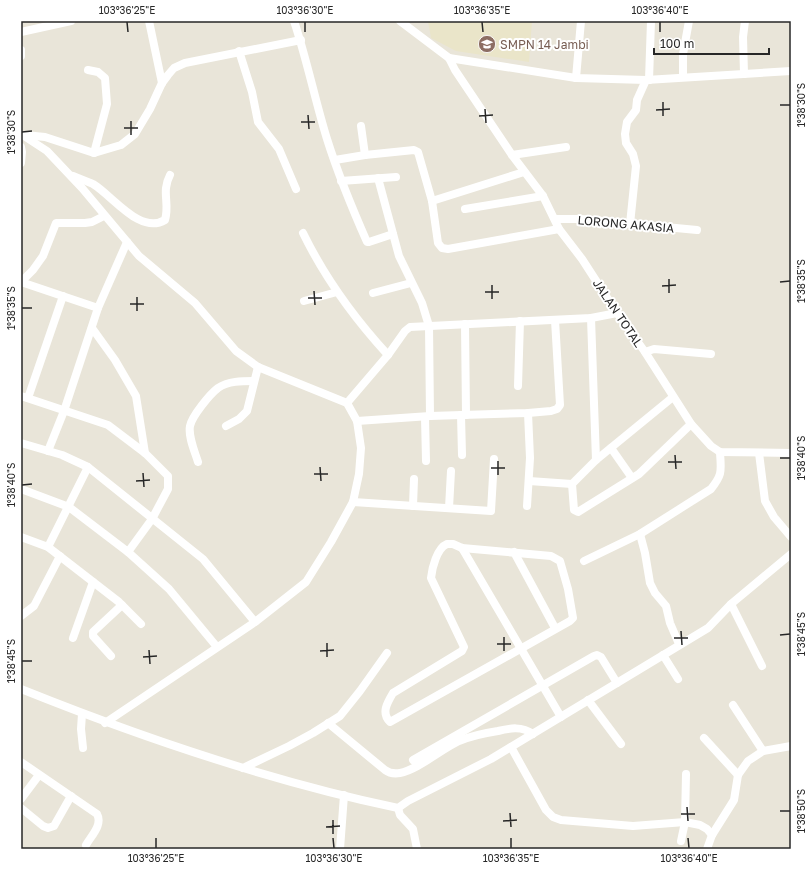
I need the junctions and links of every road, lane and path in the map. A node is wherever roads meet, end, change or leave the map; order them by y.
1 (71, 21) edge
2 (149, 21) edge
3 (294, 21) edge
4 (400, 21) edge
5 (581, 21) edge
6 (651, 21) edge
7 (690, 21) edge
8 (745, 21) edge
9 (58, 22) edge
10 (21, 32) edge
11 (301, 40) junction
12 (21, 50) edge
13 (239, 52) junction
14 (21, 56) edge
15 (449, 58) junction
16 (88, 70) dead end
17 (791, 71) edge
18 (744, 74) junction
19 (683, 77) junction
20 (576, 78) junction
21 (647, 80) junction
22 (162, 84) junction
23 (361, 126) dead end
24 (22, 134) edge
25 (21, 147) edge
26 (566, 147) dead end
27 (94, 153) junction
28 (365, 155) junction
29 (512, 155) junction
30 (335, 160) junction
31 (21, 163) edge
32 (524, 172) junction
33 (69, 174) junction
34 (170, 175) dead end
35 (396, 177) dead end
36 (378, 178) junction
37 (341, 181) junction
38 (296, 189) dead end
39 (543, 196) junction
40 (432, 201) junction
41 (465, 209) dead end
42 (104, 216) junction
43 (555, 219) junction
44 (630, 224) junction
45 (559, 229) junction
46 (697, 230) dead end
47 (303, 233) dead end
48 (393, 234) junction
49 (127, 242) junction
50 (21, 282) edge
51 (411, 283) junction
52 (337, 292) junction
53 (374, 293) dead end
54 (63, 296) junction
55 (304, 301) dead end
56 (98, 308) junction
57 (617, 313) junction
58 (591, 318) junction
59 (555, 320) junction
60 (520, 321) junction
61 (465, 324) junction
62 (429, 326) junction
63 (92, 328) junction
64 (645, 352) junction
65 (711, 354) dead end
66 (388, 355) junction
67 (258, 367) junction
68 (254, 381) junction
69 (518, 386) dead end
70 (24, 397) edge
71 (673, 397) junction
72 (347, 403) junction
73 (64, 411) junction
74 (528, 413) junction
75 (464, 415) junction
76 (428, 417) junction
77 (357, 421) junction
78 (692, 424) junction
79 (226, 426) dead end
80 (21, 443) edge
81 (611, 448) junction
82 (48, 451) junction
83 (720, 452) junction
84 (145, 453) junction
85 (759, 453) junction
86 (791, 453) edge
87 (462, 455) dead end
88 (494, 459) dead end
89 (596, 460) junction
90 (426, 461) dead end
91 (198, 462) dead end
92 (88, 467) junction
93 (451, 471) dead end
94 (632, 478) junction
95 (414, 479) dead end
96 (529, 481) junction
97 (572, 484) junction
98 (21, 489) edge
99 (353, 502) junction
100 (413, 506) junction
101 (527, 506) dead end
102 (69, 507) junction
103 (449, 508) junction
104 (152, 519) junction
105 (640, 534) junction
106 (21, 537) edge
107 (791, 537) edge
108 (48, 546) junction
109 (462, 548) junction
110 (128, 552) junction
111 (514, 552) junction
112 (791, 554) edge
113 (60, 556) junction
114 (584, 562) dead end
115 (92, 582) junction
116 (732, 604) junction
117 (122, 605) junction
118 (21, 616) edge
119 (255, 622) junction
120 (141, 624) dead end
121 (556, 628) junction
122 (72, 638) dead end
123 (679, 644) junction
124 (217, 647) junction
125 (521, 649) junction
126 (387, 652) dead end
127 (663, 655) junction
128 (111, 656) dead end
129 (762, 666) dead end
130 (678, 679) dead end
131 (617, 683) junction
132 (542, 687) junction
133 (21, 690) edge
134 (588, 700) junction
135 (733, 706) dead end
136 (82, 714) junction
137 (561, 717) junction
138 (105, 723) junction
139 (328, 723) junction
140 (533, 734) junction
141 (704, 738) dead end
142 (621, 744) dead end
143 (791, 746) edge
144 (511, 747) junction
145 (83, 748) dead end
146 (763, 751) junction
147 (413, 760) dead end
148 (21, 762) edge
149 (243, 768) junction
150 (39, 774) junction
151 (686, 774) dead end
152 (738, 775) junction
153 (344, 795) junction
154 (71, 796) junction
155 (21, 799) edge
156 (21, 808) edge
157 (398, 808) junction
158 (685, 822) junction
159 (712, 835) junction
160 (681, 841) dead end
161 (86, 845) dead end
162 (340, 849) edge
163 (417, 849) edge
164 (706, 849) edge

1 - 9 street
2 - 22 street
3 - 11 street
4 - 15 street
5 - 20 street
6 - 21 street
7 - 19 street
8 - 18 street
9 - 10 street
11 - 13 street
11 - 30 street
12 - 14 street
13 - 22 street
13 - 38 street
15 - 20 street
15 - 29 street, JALAN TOTAL
16 - 27 street
17 - 18 street
18 - 19 street
19 - 21 street
20 - 21 street
21 - 44 street
22 - 27 street
23 - 28 street
24 - 27 street
24 - 33 street
25 - 31 street
26 - 29 street
28 - 30 street
28 - 40 street
29 - 32 street, JALAN TOTAL
30 - 37 street
32 - 39 street, JALAN TOTAL
32 - 40 street
33 - 34 street
33 - 42 street
35 - 36 street
36 - 37 street
36 - 48 street
37 - 48 street
39 - 41 street
39 - 43 street, JALAN TOTAL
40 - 45 street
42 - 49 street
42 - 50 street
43 - 44 street, LORONG AKASIA
43 - 45 street, JALAN TOTAL
44 - 46 street, LORONG AKASIA
45 - 57 street, JALAN TOTAL
47 - 52 street
48 - 51 street
49 - 56 street
49 - 67 street
50 - 54 street
51 - 53 street
51 - 62 street
52 - 55 street
52 - 66 street
54 - 56 street
54 - 70 street
56 - 63 street
57 - 58 street
57 - 64 street, JALAN TOTAL
58 - 59 street
58 - 89 street
59 - 60 street
59 - 74 street
60 - 61 street
60 - 69 street
61 - 62 street
61 - 75 street
62 - 66 street
62 - 76 street
63 - 73 street
63 - 84 street
64 - 65 street
64 - 71 street, JALAN TOTAL
66 - 72 street
67 - 68 street
67 - 72 street
68 - 79 street
68 - 91 street
70 - 73 street
71 - 78 street, JALAN TOTAL
71 - 81 street
72 - 77 street
73 - 82 street
73 - 84 street
74 - 75 street
74 - 96 street
75 - 76 street
75 - 87 street
76 - 77 street
76 - 90 street
77 - 99 street
78 - 83 street, JALAN TOTAL
78 - 94 street
80 - 82 street
81 - 89 street
81 - 94 street
82 - 92 street
83 - 85 street
83 - 105 street
84 - 104 street
85 - 86 street
85 - 107 street
88 - 103 street
89 - 97 street
92 - 102 street
92 - 104 street
93 - 103 street
94 - 97 street
95 - 100 street
96 - 97 street
96 - 101 street
98 - 102 street
99 - 100 street
99 - 119 street
100 - 103 street
102 - 108 street
102 - 110 street
104 - 110 street
104 - 119 street
105 - 114 street
105 - 123 street
106 - 108 street
108 - 113 street
109 - 111 street
109 - 125 street
109 - 125 street
110 - 124 street
111 - 121 street
111 - 121 street
112 - 116 street
113 - 115 street
113 - 118 street
115 - 117 street
115 - 122 street
116 - 123 street
116 - 129 street
117 - 120 street
117 - 128 street
119 - 124 street
121 - 125 street
123 - 127 street
124 - 138 street
125 - 132 street
126 - 139 street
127 - 130 street
127 - 131 street
131 - 132 street
131 - 134 street
132 - 137 street
132 - 147 street
133 - 136 street
134 - 137 street
134 - 142 street
135 - 146 street
136 - 138 street
136 - 145 street
137 - 140 street
138 - 149 street
139 - 140 street
139 - 149 street
140 - 144 street
141 - 152 street
143 - 146 street
144 - 157 street
144 - 158 street
146 - 152 street
148 - 150 street
149 - 153 street
150 - 154 street
150 - 155 street
151 - 158 street
152 - 159 street
153 - 157 street
153 - 162 street
154 - 156 street
154 - 161 street
157 - 163 street
158 - 159 street
158 - 160 street
159 - 164 street

